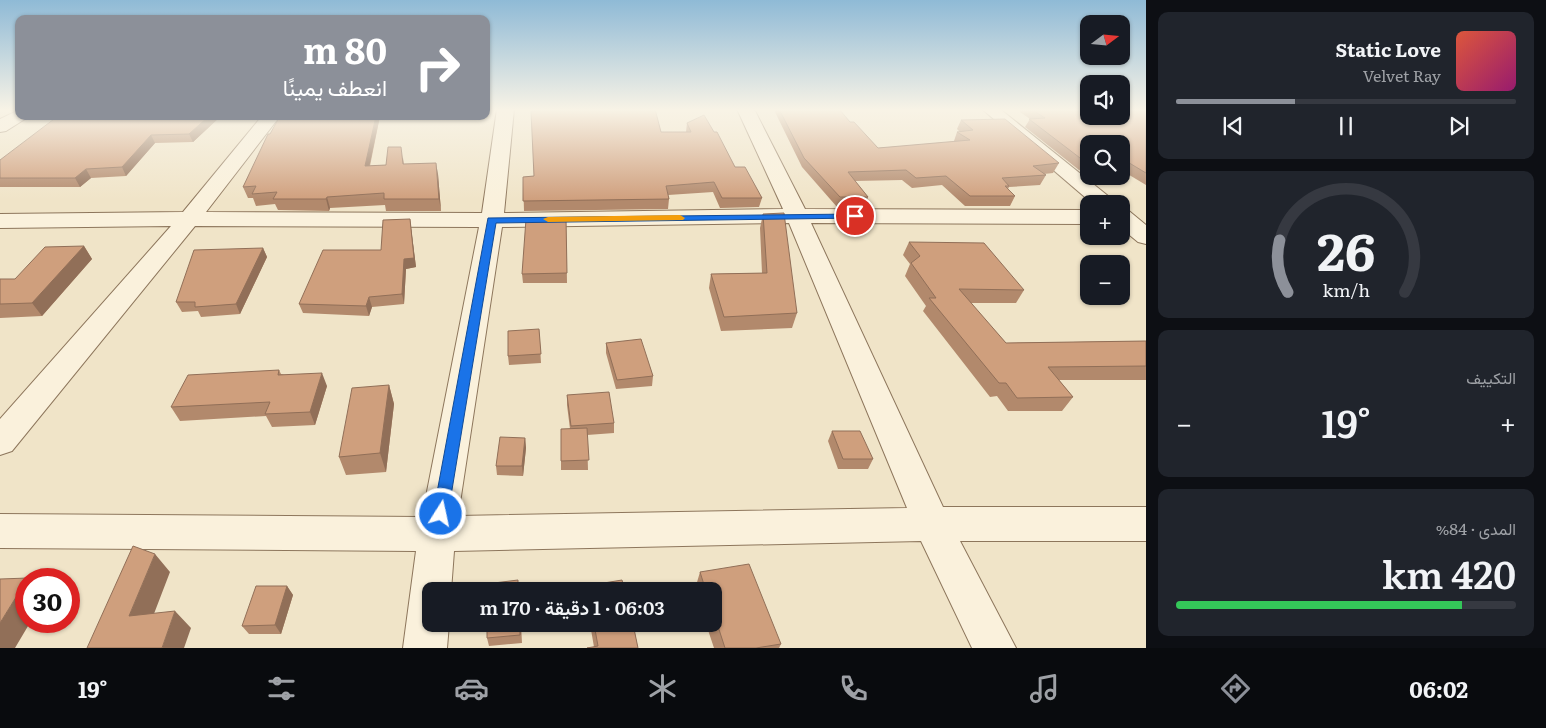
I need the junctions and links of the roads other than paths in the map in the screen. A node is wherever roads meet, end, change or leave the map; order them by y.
1 (253, 139) edge
2 (501, 139) edge
3 (760, 139) edge
4 (1027, 139) edge
5 (1096, 195) edge
6 (1130, 215) edge
7 (797, 216) junction
8 (1080, 217) edge
9 (1146, 217) edge
10 (189, 219) junction
11 (492, 220) junction
12 (0, 222) edge
13 (1130, 223) edge
14 (1146, 237) edge
15 (0, 442) edge
16 (932, 524) junction
17 (1146, 524) edge
18 (0, 532) edge
19 (437, 534) junction
20 (424, 648) edge
21 (994, 648) edge

1 - 10 street
2 - 11 street
3 - 7 street
4 - 5 street
6 - 9 street
7 - 8 street
7 - 11 street
7 - 16 street
10 - 11 street
10 - 12 street
10 - 15 street
11 - 19 street
13 - 14 street
16 - 17 street
16 - 19 street
16 - 21 street
18 - 19 street
19 - 20 street

